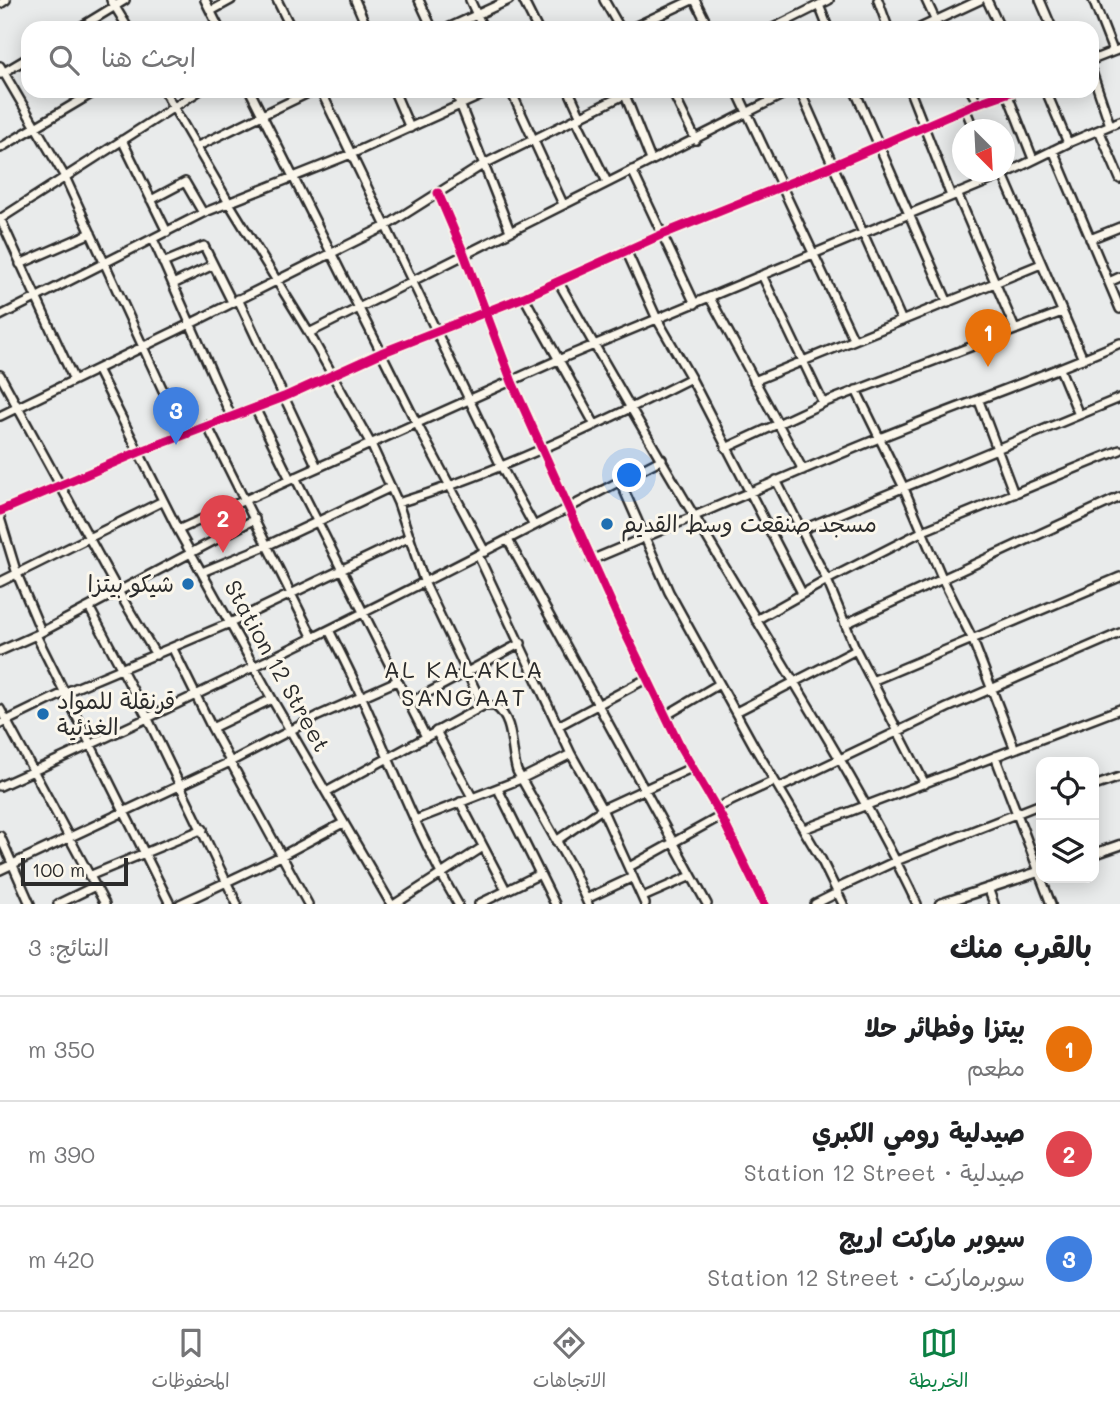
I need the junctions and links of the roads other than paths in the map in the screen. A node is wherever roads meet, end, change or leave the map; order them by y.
1 (6, 0) edge
2 (125, 0) edge
3 (205, 0) edge
4 (231, 0) edge
5 (277, 0) edge
6 (355, 0) edge
7 (419, 0) edge
8 (470, 0) edge
9 (509, 0) edge
10 (523, 0) edge
11 (604, 0) edge
12 (694, 0) edge
13 (829, 0) edge
14 (878, 0) edge
15 (926, 0) edge
16 (980, 0) edge
17 (987, 0) edge
18 (1040, 0) edge
19 (1093, 0) edge
20 (113, 3) edge
21 (0, 4) edge
22 (818, 5) junction
23 (211, 12) junction
24 (477, 14) junction
25 (89, 21) edge
26 (124, 21) edge
27 (216, 21) edge
28 (288, 21) edge
29 (364, 21) edge
30 (429, 21) edge
31 (462, 21) edge
32 (480, 21) edge
33 (534, 21) edge
34 (616, 21) edge
35 (648, 21) edge
36 (705, 21) edge
37 (787, 21) edge
38 (825, 21) edge
39 (886, 21) edge
40 (936, 21) edge
41 (942, 21) edge
42 (997, 21) edge
43 (1049, 21) edge
44 (1117, 50) edge
45 (1099, 57) edge
46 (21, 61) edge
47 (1, 71) edge
48 (1099, 93) edge
49 (85, 98) edge
50 (168, 98) edge
51 (188, 98) edge
52 (254, 98) edge
53 (298, 98) edge
54 (324, 98) edge
55 (397, 98) edge
56 (458, 98) edge
57 (476, 98) edge
58 (514, 98) edge
59 (571, 98) edge
60 (619, 98) edge
61 (631, 98) edge
62 (675, 98) edge
63 (740, 98) edge
64 (776, 98) edge
65 (803, 98) edge
66 (858, 98) edge
67 (912, 98) edge
68 (975, 98) edge
69 (993, 98) edge
70 (1012, 98) edge
71 (1049, 98) edge
72 (978, 103) junction
73 (460, 105) junction
74 (173, 107) junction
75 (965, 108) junction
76 (747, 113) junction
77 (263, 116) junction
78 (578, 118) junction
79 (970, 119) edge
80 (1120, 121) edge
81 (1110, 125) junction
82 (36, 128) junction
83 (410, 128) junction
84 (922, 128) junction
85 (1099, 130) junction
86 (122, 140) junction
87 (696, 140) junction
88 (533, 141) junction
89 (1068, 143) junction
90 (879, 145) junction
91 (198, 146) junction
92 (0, 148) edge
93 (1053, 150) junction
94 (351, 154) junction
95 (1033, 159) junction
96 (652, 160) junction
97 (484, 164) junction
98 (832, 166) junction
99 (1015, 169) edge
100 (632, 170) junction
101 (65, 177) junction
102 (293, 177) junction
103 (1120, 179) edge
104 (607, 182) junction
105 (978, 182) edge
106 (1006, 182) edge
107 (781, 186) junction
108 (438, 193) junction
109 (954, 195) junction
110 (151, 200) junction
111 (229, 203) junction
112 (563, 204) junction
113 (203, 214) junction
114 (909, 214) junction
115 (0, 219) edge
116 (386, 226) junction
117 (1120, 227) edge
118 (510, 231) junction
119 (167, 232) junction
120 (92, 233) junction
121 (863, 233) junction
122 (663, 234) junction
123 (153, 239) junction
124 (1090, 239) junction
125 (626, 250) junction
126 (332, 253) junction
127 (464, 254) junction
128 (813, 255) junction
129 (163, 262) junction
130 (20, 264) junction
131 (106, 264) junction
132 (1041, 264) junction
133 (213, 265) junction
134 (762, 275) junction
135 (1120, 277) edge
136 (278, 280) junction
137 (411, 280) junction
138 (558, 281) junction
139 (1109, 282) junction
140 (173, 284) junction
141 (996, 284) junction
142 (524, 297) junction
143 (710, 298) junction
144 (36, 299) junction
145 (235, 301) junction
146 (948, 303) junction
147 (695, 304) junction
148 (359, 306) junction
149 (1120, 309) edge
150 (486, 312) junction
151 (1062, 312) junction
152 (0, 316) edge
153 (657, 319) junction
154 (902, 321) junction
155 (191, 324) junction
156 (1015, 329) junction
157 (436, 331) junction
158 (309, 333) junction
159 (855, 340) junction
160 (1120, 343) edge
161 (144, 346) junction
162 (594, 346) junction
163 (382, 353) junction
164 (1083, 359) junction
165 (558, 360) junction
166 (803, 362) junction
167 (97, 369) junction
168 (1060, 369) junction
169 (0, 374) edge
170 (333, 376) junction
171 (691, 378) junction
172 (74, 380) junction
173 (754, 381) junction
174 (512, 382) junction
175 (856, 390) junction
176 (284, 397) junction
177 (1120, 398) edge
178 (469, 400) junction
179 (979, 401) junction
180 (823, 403) junction
181 (17, 408) junction
182 (255, 408) junction
183 (631, 409) junction
184 (1079, 415) junction
185 (0, 416) edge
186 (231, 416) junction
187 (417, 424) junction
188 (777, 424) junction
189 (207, 425) junction
190 (595, 425) junction
191 (183, 435) junction
192 (880, 438) junction
193 (371, 444) junction
194 (542, 448) junction
195 (726, 448) junction
196 (996, 448) junction
197 (1120, 450) edge
198 (139, 452) junction
199 (662, 459) junction
200 (501, 466) junction
201 (317, 467) junction
202 (803, 470) junction
203 (292, 478) junction
204 (620, 481) junction
205 (776, 481) junction
206 (60, 486) junction
207 (903, 486) junction
208 (391, 487) junction
209 (451, 487) junction
210 (750, 493) junction
211 (1014, 494) junction
212 (1120, 497) edge
213 (244, 499) junction
214 (163, 501) junction
215 (398, 503) junction
216 (568, 508) junction
217 (0, 511) edge
218 (696, 516) junction
219 (0, 519) edge
220 (255, 519) junction
221 (317, 522) junction
222 (534, 526) junction
223 (178, 530) junction
224 (801, 530) junction
225 (923, 531) junction
226 (410, 537) junction
227 (644, 538) junction
228 (90, 539) junction
229 (508, 540) junction
230 (268, 545) junction
231 (191, 552) junction
232 (481, 554) junction
233 (592, 560) junction
234 (342, 570) junction
235 (202, 572) junction
236 (17, 574) junction
237 (1120, 577) edge
238 (827, 580) junction
239 (943, 580) junction
240 (0, 582) edge
241 (425, 584) junction
242 (118, 591) junction
243 (802, 593) junction
244 (292, 595) junction
245 (89, 607) junction
246 (364, 613) junction
247 (756, 620) junction
248 (230, 623) junction
249 (845, 625) junction
250 (329, 630) junction
251 (39, 633) junction
252 (1120, 633) edge
253 (313, 638) junction
254 (972, 638) junction
255 (521, 643) junction
256 (173, 649) junction
257 (856, 650) junction
258 (0, 651) edge
259 (156, 655) junction
260 (122, 668) junction
261 (255, 668) junction
262 (466, 673) junction
263 (646, 679) junction
264 (397, 681) junction
265 (873, 681) junction
266 (796, 682) junction
267 (719, 684) junction
268 (991, 689) junction
269 (66, 692) junction
270 (196, 696) junction
271 (362, 698) junction
272 (272, 699) junction
273 (409, 703) junction
274 (598, 705) junction
275 (483, 706) junction
276 (0, 709) edge
277 (1120, 709) edge
278 (736, 712) junction
279 (666, 716) junction
280 (147, 717) junction
281 (3, 722) edge
282 (558, 726) junction
283 (212, 728) junction
284 (290, 730) junction
285 (436, 731) junction
286 (898, 732) junction
287 (426, 737) junction
288 (92, 744) junction
289 (1014, 747) junction
290 (571, 754) junction
291 (995, 755) junction
292 (387, 759) junction
293 (839, 759) junction
294 (230, 762) junction
295 (691, 768) junction
296 (33, 771) junction
297 (1120, 777) edge
298 (521, 779) junction
299 (925, 783) junction
300 (180, 784) junction
301 (776, 784) junction
302 (1099, 784) edge
303 (0, 786) edge
304 (498, 789) junction
305 (646, 789) junction
306 (326, 792) junction
307 (472, 797) junction
308 (460, 802) junction
309 (866, 806) junction
310 (1036, 806) edge
311 (716, 808) junction
312 (602, 809) junction
313 (124, 812) junction
314 (1017, 812) junction
315 (721, 816) junction
316 (415, 821) junction
317 (343, 823) junction
318 (203, 829) junction
319 (804, 829) junction
320 (0, 836) edge
321 (69, 839) junction
322 (556, 841) junction
323 (672, 842) junction
324 (1120, 845) edge
325 (483, 848) junction
326 (145, 852) junction
327 (1099, 852) edge
328 (281, 856) junction
329 (895, 861) junction
330 (1036, 861) edge
331 (12, 864) junction
332 (629, 867) junction
333 (0, 870) edge
334 (540, 874) junction
335 (441, 875) junction
336 (1036, 875) edge
337 (89, 876) junction
338 (691, 876) junction
339 (633, 877) junction
340 (227, 881) junction
341 (1044, 883) edge
342 (95, 886) junction
343 (988, 888) junction
344 (506, 890) junction
345 (837, 891) junction
346 (644, 901) edge
347 (587, 902) edge
348 (30, 904) edge
349 (58, 904) edge
350 (105, 904) edge
351 (170, 904) edge
352 (180, 904) edge
353 (237, 904) edge
354 (308, 904) edge
355 (393, 904) edge
356 (458, 904) edge
357 (479, 904) edge
358 (555, 904) edge
359 (707, 904) edge
360 (764, 904) edge
361 (815, 904) edge
362 (843, 904) edge
363 (917, 904) edge
364 (940, 904) edge
365 (994, 904) edge
366 (1051, 904) edge

1 - 21 street
2 - 20 street
3 - 23 street
4 - 23 street
5 - 28 street
6 - 29 street
7 - 30 street
8 - 24 street
9 - 24 street
10 - 33 street
11 - 34 street
12 - 35 street
12 - 36 street
13 - 22 street
14 - 39 street
15 - 40 street
16 - 41 street
17 - 42 street
18 - 43 street
19 - 44 street
20 - 25 street
20 - 26 street
22 - 37 street
22 - 38 street
23 - 27 street
24 - 31 street
24 - 32 street
44 - 45 street
46 - 47 street
47 - 82 street
48 - 81 street
49 - 82 street
50 - 74 street
51 - 74 street
52 - 77 street
53 - 77 street
54 - 94 street
55 - 83 street
56 - 73 street
57 - 73 street
58 - 88 street
59 - 78 street
60 - 78 street
61 - 96 street
62 - 87 street
63 - 76 street
64 - 76 street
65 - 98 street
66 - 90 street
67 - 84 street
68 - 72 street
69 - 72 street
70 - 95 street
71 - 89 street
72 - 75 street
73 - 83 street
73 - 97 street
74 - 86 street
74 - 91 street
75 - 79 street
75 - 84 street
76 - 87 street
76 - 107 street
77 - 91 street
77 - 102 street
78 - 88 street
78 - 104 street
80 - 81 street
81 - 85 street
82 - 92 street
82 - 101 street
83 - 94 street
84 - 90 street
84 - 109 street
85 - 89 street
85 - 103 street
86 - 101 street
86 - 110 street
87 - 96 street
88 - 97 street
88 - 112 street
89 - 93 street
90 - 98 street
90 - 114 street
91 - 111 street
93 - 95 street
93 - 124 street
94 - 102 street
94 - 116 street
95 - 99 street
96 - 100 street
97 - 108 street
97 - 118 street
98 - 107 street
98 - 121 street
100 - 104 street
100 - 122 street
101 - 115 street
101 - 120 street
102 - 111 street
102 - 126 street
104 - 112 street
105 - 109 street
106 - 132 street
107 - 122 street
107 - 128 street
108 - 116 street
108 - 127 street
109 - 114 street
109 - 141 street
110 - 113 street
110 - 119 street
111 - 113 street
111 - 136 street
112 - 118 street
113 - 119 street
114 - 121 street
114 - 146 street
115 - 130 street
116 - 126 street
116 - 137 street
117 - 124 street
118 - 127 street
119 - 123 street
120 - 130 street
120 - 131 street
121 - 128 street
121 - 154 street
122 - 125 street
122 - 147 street
123 - 129 street
123 - 131 street
124 - 139 street
125 - 138 street
125 - 153 street
126 - 136 street
126 - 148 street
127 - 137 street
127 - 150 street
128 - 134 street
128 - 159 street
129 - 133 street
129 - 140 street
130 - 144 street
131 - 144 street
131 - 161 street
132 - 141 street
132 - 151 street
133 - 140 street
133 - 145 street
134 - 143 street
134 - 166 street
135 - 139 street
136 - 145 street
136 - 158 street
137 - 148 street
137 - 157 street
138 - 142 street
138 - 162 street
139 - 149 street
140 - 155 street
141 - 146 street
141 - 156 street
142 - 150 street
142 - 165 street
143 - 147 street
143 - 173 street
144 - 152 street
144 - 172 street
145 - 155 street
145 - 176 street
146 - 154 street
147 - 153 street
148 - 158 street
148 - 163 street
150 - 157 street
150 - 174 street
151 - 156 street
151 - 164 street
153 - 162 street
153 - 171 street
154 - 159 street
155 - 161 street
155 - 186 street
156 - 175 street
157 - 163 street
157 - 178 street
158 - 170 street
159 - 166 street
160 - 164 street
161 - 167 street
161 - 191 street
162 - 165 street
162 - 183 street
163 - 170 street
163 - 187 street
164 - 168 street
165 - 174 street
165 - 190 street
166 - 173 street
166 - 180 street
167 - 172 street
167 - 198 street, Station 12 Street
168 - 179 street
168 - 184 street
169 - 181 street
170 - 176 street
170 - 193 street
171 - 183 street
171 - 195 street
172 - 181 street
173 - 188 street
174 - 178 street
174 - 194 street
175 - 180 street
175 - 192 street
176 - 182 street
176 - 201 street
177 - 184 street
178 - 187 street
178 - 200 street
179 - 192 street
179 - 196 street
180 - 188 street
181 - 185 street
181 - 206 street
182 - 186 street
182 - 203 street
183 - 190 street
183 - 199 street
184 - 196 street
186 - 189 street
187 - 193 street
187 - 209 street
188 - 195 street
188 - 202 street
189 - 191 street
189 - 213 street
190 - 194 street
191 - 198 street
192 - 202 street
192 - 207 street
193 - 201 street
193 - 208 street
194 - 200 street
194 - 216 street
195 - 210 street
196 - 207 street
196 - 211 street
197 - 211 street
198 - 206 street
198 - 214 street, Station 12 Street
199 - 204 street
199 - 218 street
200 - 209 street
200 - 222 street
201 - 203 street
202 - 205 street
203 - 213 street
203 - 221 street
204 - 216 street
204 - 227 street
205 - 210 street
205 - 224 street
206 - 217 street
206 - 228 street
207 - 224 street
207 - 225 street
208 - 215 street
208 - 221 street
209 - 215 street
209 - 232 street
210 - 218 street
210 - 243 street
211 - 225 street
212 - 239 street
213 - 220 street
213 - 223 street
214 - 223 street, Station 12 Street
214 - 228 street
215 - 226 street
216 - 222 street
216 - 233 street
218 - 227 street
218 - 247 street
219 - 236 street
220 - 230 street
220 - 231 street
221 - 230 street
221 - 234 street
222 - 229 street
223 - 231 street, Station 12 Street
224 - 238 street
225 - 238 street
225 - 239 street
226 - 234 street
226 - 241 street
227 - 233 street
227 - 267 street
228 - 236 street
228 - 242 street
229 - 232 street
229 - 274 street
230 - 235 street
230 - 244 street
231 - 235 street, Station 12 Street
231 - 242 street
232 - 241 street
232 - 255 street
233 - 263 street
234 - 244 street
234 - 246 street
235 - 248 street, Station 12 Street
236 - 240 street
236 - 251 street
237 - 254 street
238 - 243 street
238 - 249 street
239 - 249 street
239 - 254 street
241 - 246 street
241 - 262 street
242 - 245 street
242 - 259 street
243 - 247 street
244 - 248 street
244 - 253 street
245 - 251 street
245 - 260 street
246 - 250 street
246 - 264 street
247 - 266 street
248 - 256 street
248 - 261 street, Station 12 Street
249 - 257 street
250 - 253 street
250 - 271 street
251 - 258 street
251 - 269 street
252 - 268 street
253 - 261 street
254 - 265 street
254 - 268 street
255 - 262 street
255 - 282 street
256 - 259 street
256 - 270 street
257 - 265 street
257 - 266 street
259 - 260 street
260 - 269 street
260 - 280 street
261 - 270 street
261 - 272 street, Station 12 Street
262 - 273 street
262 - 275 street
263 - 274 street
263 - 279 street
264 - 271 street
264 - 273 street
265 - 286 street
266 - 278 street
266 - 293 street
267 - 278 street
267 - 279 street
268 - 286 street
268 - 289 street
269 - 281 street
269 - 288 street
270 - 280 street
270 - 283 street
271 - 284 street
271 - 292 street
272 - 283 street
272 - 284 street, Station 12 Street
273 - 287 street
274 - 282 street
274 - 305 street
275 - 285 street
275 - 298 street
276 - 281 street
277 - 289 street
278 - 301 street
279 - 295 street
280 - 288 street
280 - 300 street
281 - 296 street
282 - 290 street
283 - 294 street
284 - 294 street
284 - 306 street, Station 12 Street
285 - 287 street
285 - 307 street
286 - 293 street
286 - 299 street
287 - 292 street
288 - 296 street
288 - 313 street
289 - 291 street
290 - 298 street
290 - 312 street
291 - 299 street
291 - 314 street
292 - 306 street
292 - 316 street
293 - 301 street
293 - 309 street
294 - 300 street
294 - 328 street
295 - 305 street
295 - 311 street
296 - 303 street
296 - 321 street
297 - 302 street
298 - 304 street
298 - 322 street
299 - 309 street
300 - 313 street
300 - 318 street
301 - 311 street
301 - 319 street
304 - 307 street
304 - 334 street
305 - 312 street
305 - 323 street
306 - 317 street, Station 12 Street
307 - 308 street
308 - 316 street
308 - 325 street
309 - 319 street
309 - 329 street
310 - 314 street
311 - 315 street
312 - 322 street
312 - 332 street
313 - 321 street
313 - 326 street
314 - 329 street
314 - 330 street
315 - 323 street
315 - 360 street
316 - 335 street
317 - 328 street
317 - 355 street, Station 12 Street
318 - 326 street
318 - 340 street
319 - 345 street
320 - 331 street
321 - 331 street
321 - 337 street
322 - 347 street
323 - 332 street
323 - 338 street
324 - 327 street
325 - 335 street
325 - 344 street
326 - 337 street
326 - 351 street
328 - 340 street
328 - 354 street
329 - 345 street
329 - 363 street
331 - 333 street
331 - 348 street
332 - 339 street
334 - 344 street
334 - 358 street
335 - 355 street
335 - 356 street
336 - 343 street
337 - 342 street
338 - 346 street
338 - 359 street
339 - 346 street
339 - 347 street
340 - 352 street
340 - 353 street
341 - 366 street
342 - 349 street
342 - 350 street
343 - 364 street
343 - 365 street
344 - 357 street
345 - 361 street
345 - 362 street

